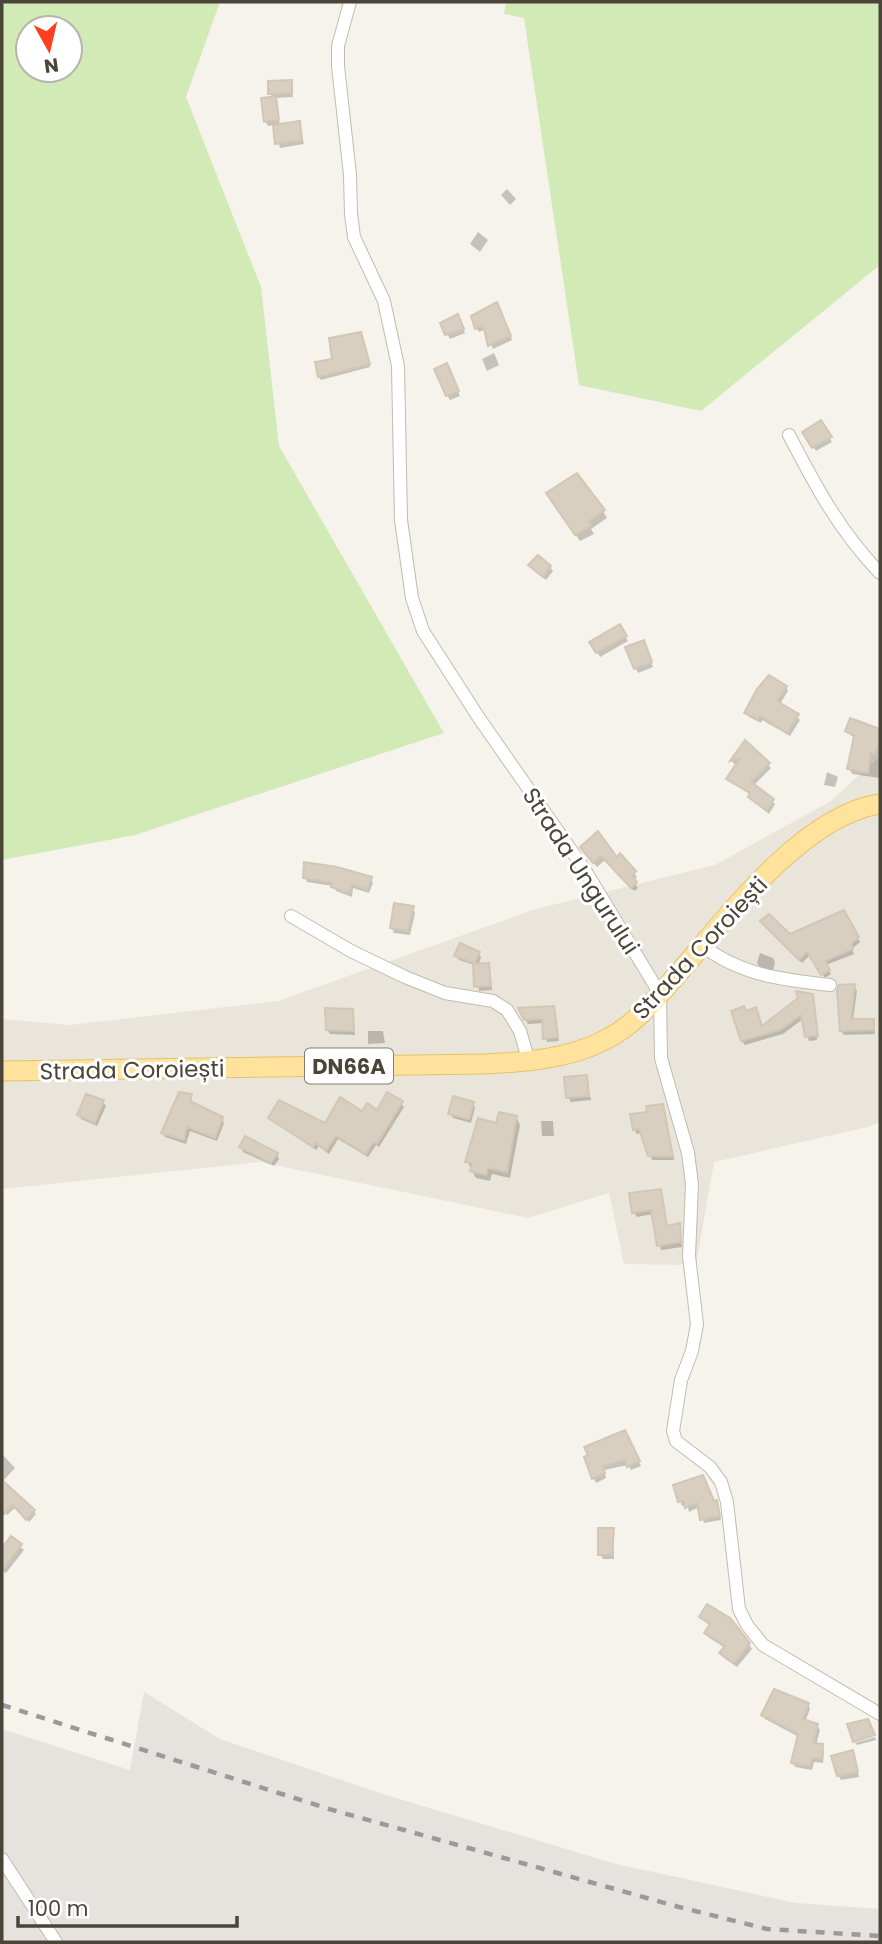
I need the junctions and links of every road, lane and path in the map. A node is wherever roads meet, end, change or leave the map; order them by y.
1 (350, 2) edge
2 (789, 435) dead end
3 (880, 573) edge
4 (880, 804) edge
5 (291, 916) dead end
6 (702, 945) junction
7 (830, 985) dead end
8 (665, 988) junction
9 (529, 1062) junction
10 (2, 1071) edge
11 (880, 1714) edge
12 (2, 1859) edge
13 (56, 1942) edge

1 - 8 street, Strada Ungurului
2 - 3 street
4 - 6 main road, Strada Coroiești / DN66A
5 - 9 street
6 - 7 street
6 - 8 main road, Strada Coroiești / DN66A
8 - 9 main road, Strada Coroiești / DN66A
8 - 11 street
9 - 10 main road, Strada Coroiești / DN66A
12 - 13 street

